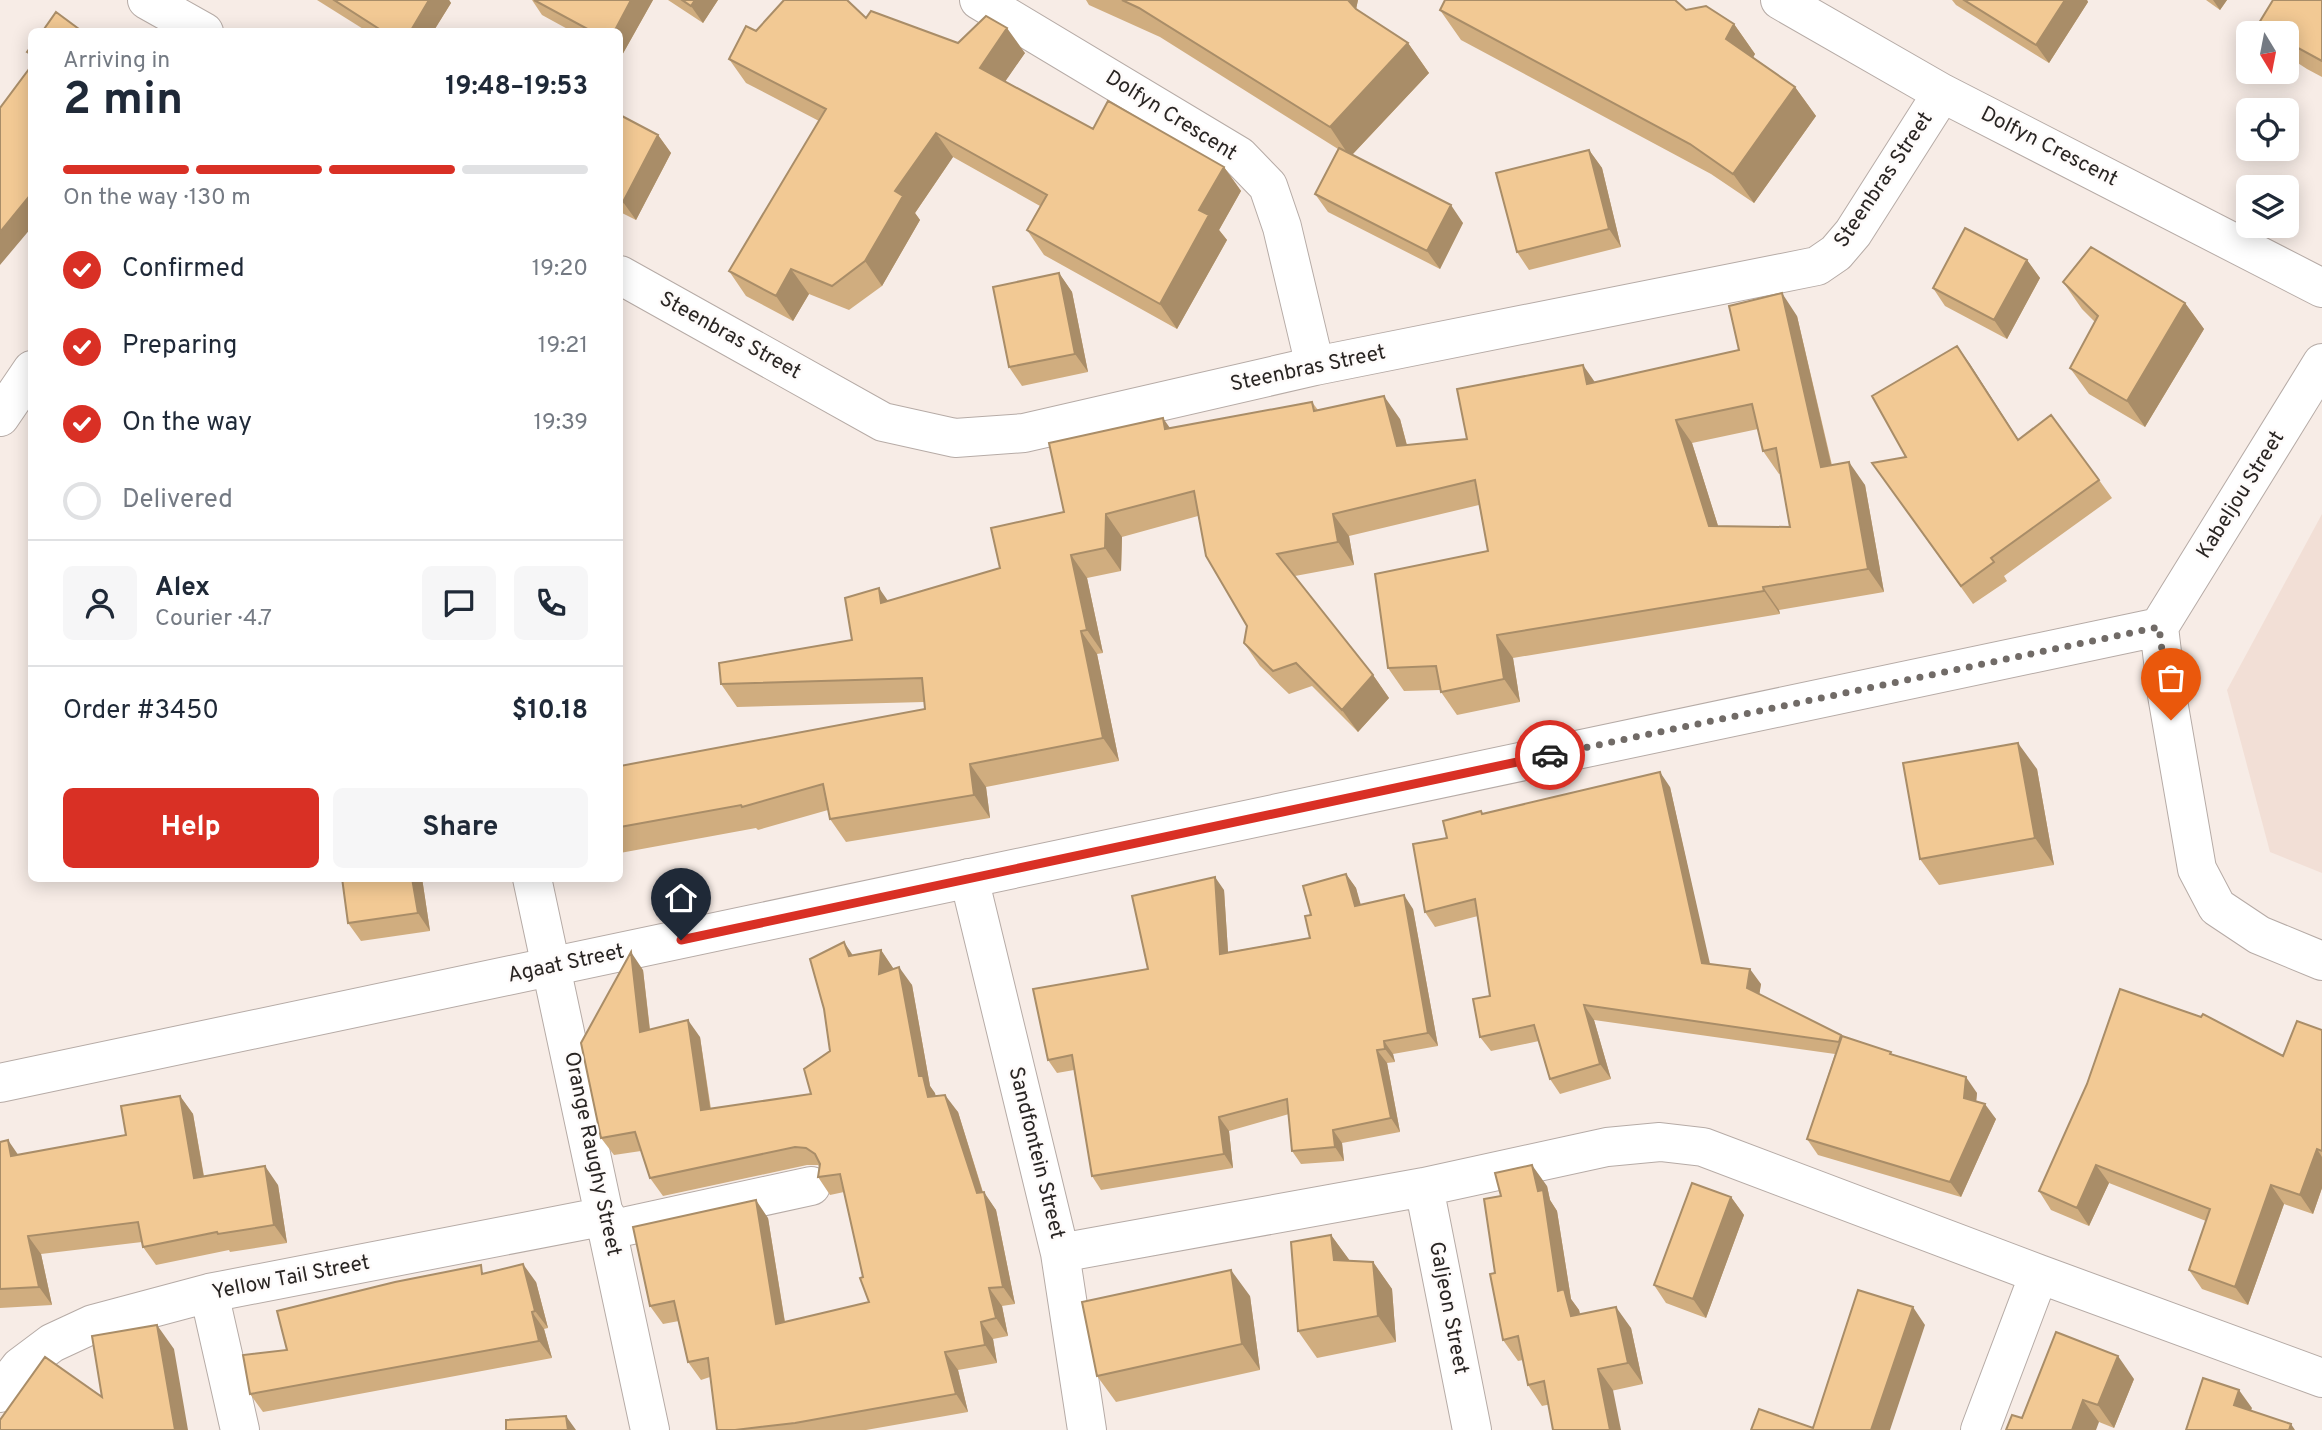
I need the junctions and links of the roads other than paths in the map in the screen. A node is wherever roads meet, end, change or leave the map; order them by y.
1 (147, 0) edge
2 (979, 0) edge
3 (1780, 0) edge
4 (197, 28) edge
5 (1942, 93) junction
6 (623, 279) edge
7 (2322, 288) edge
8 (2322, 363) edge
9 (1315, 366) junction
10 (28, 376) edge
11 (0, 417) edge
12 (2159, 627) junction
13 (969, 878) junction
14 (533, 882) edge
15 (2322, 961) edge
16 (550, 967) junction
17 (0, 1083) edge
18 (811, 1186) dead end
19 (1424, 1187) junction
20 (607, 1223) junction
21 (1060, 1253) junction
22 (2039, 1274) junction
23 (209, 1293) junction
24 (2322, 1378) edge
25 (0, 1393) edge
26 (240, 1430) edge
27 (650, 1430) edge
28 (1087, 1430) edge
29 (1472, 1430) edge
30 (1980, 1430) edge

1 - 4 street
2 - 9 street, Dolfyn Crescent
3 - 5 street, Dolfyn Crescent
5 - 7 street, Dolfyn Crescent
5 - 9 street, Steenbras Street
6 - 9 street, Steenbras Street
8 - 12 street, Kabeljou Street
10 - 11 street
12 - 13 street, Agaat Street
12 - 15 street
13 - 16 street, Agaat Street
13 - 21 street, Sandfontein Street
14 - 16 street, Orange Raughy Street
16 - 17 street, Agaat Street
16 - 20 street, Orange Raughy Street
18 - 20 street, Yellow Tail Street
19 - 21 street
19 - 22 street
19 - 29 street, Galjeon Street
20 - 23 street, Yellow Tail Street
20 - 27 street, Orange Raughy Street
21 - 28 street, Sandfontein Street
22 - 24 street
22 - 30 street
23 - 25 street, Yellow Tail Street
23 - 26 street

